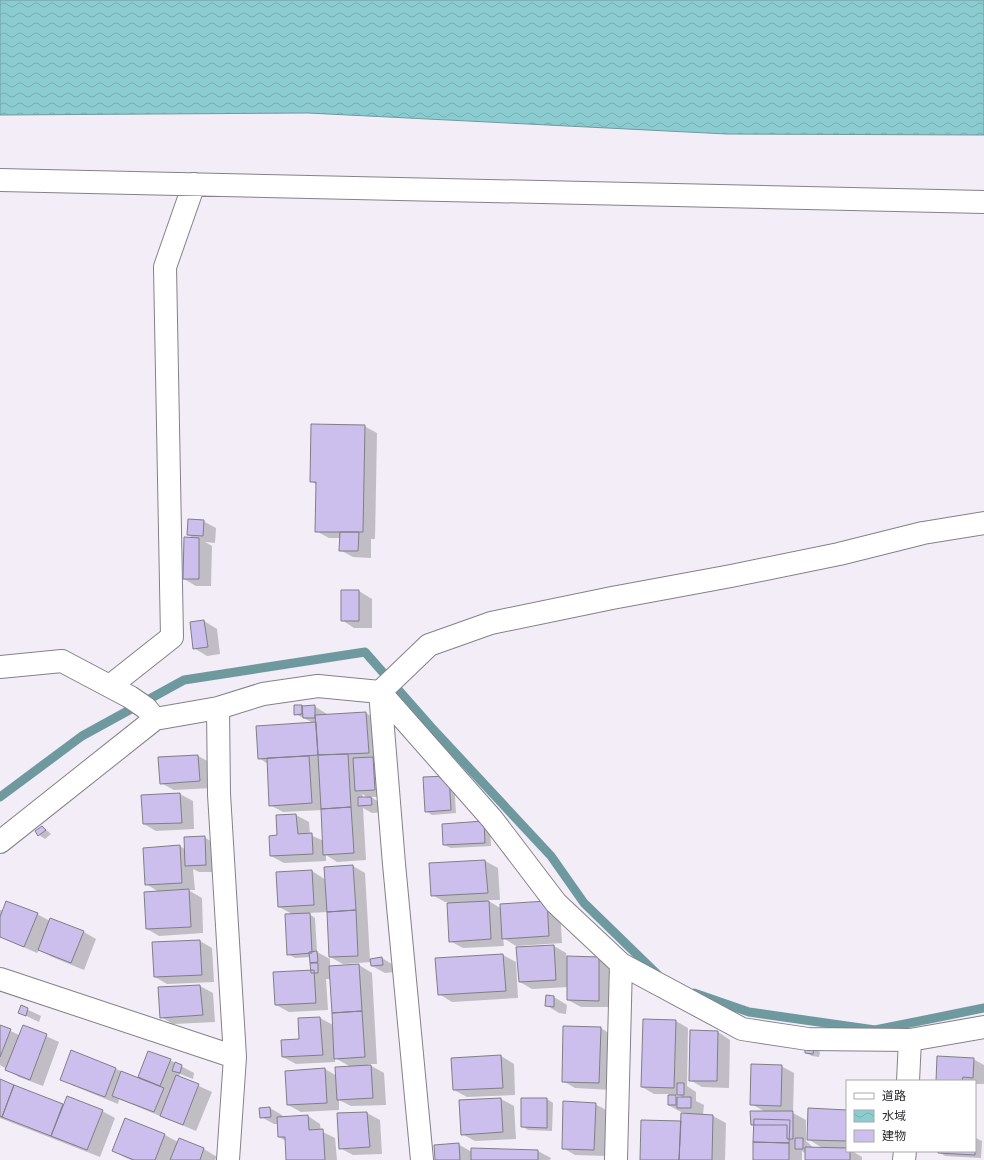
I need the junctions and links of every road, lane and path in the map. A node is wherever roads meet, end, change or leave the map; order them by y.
1 (0, 180) edge
2 (194, 184) junction
3 (984, 202) edge
4 (984, 523) edge
5 (0, 667) edge
6 (110, 686) junction
7 (381, 691) junction
8 (144, 708) junction
9 (218, 708) junction
10 (0, 842) edge
11 (621, 964) junction
12 (0, 979) edge
13 (984, 1027) edge
14 (910, 1040) junction
15 (235, 1057) junction
16 (908, 1080) edge
17 (228, 1160) edge
18 (422, 1160) edge
19 (616, 1160) edge

1 - 2 street
2 - 3 street
2 - 6 street
4 - 7 street
5 - 6 street
6 - 8 street
7 - 9 street
7 - 11 street
7 - 18 street
8 - 9 street
8 - 10 street
9 - 15 street
11 - 14 street
11 - 19 street
12 - 15 street
13 - 14 street
14 - 16 street
15 - 17 street

